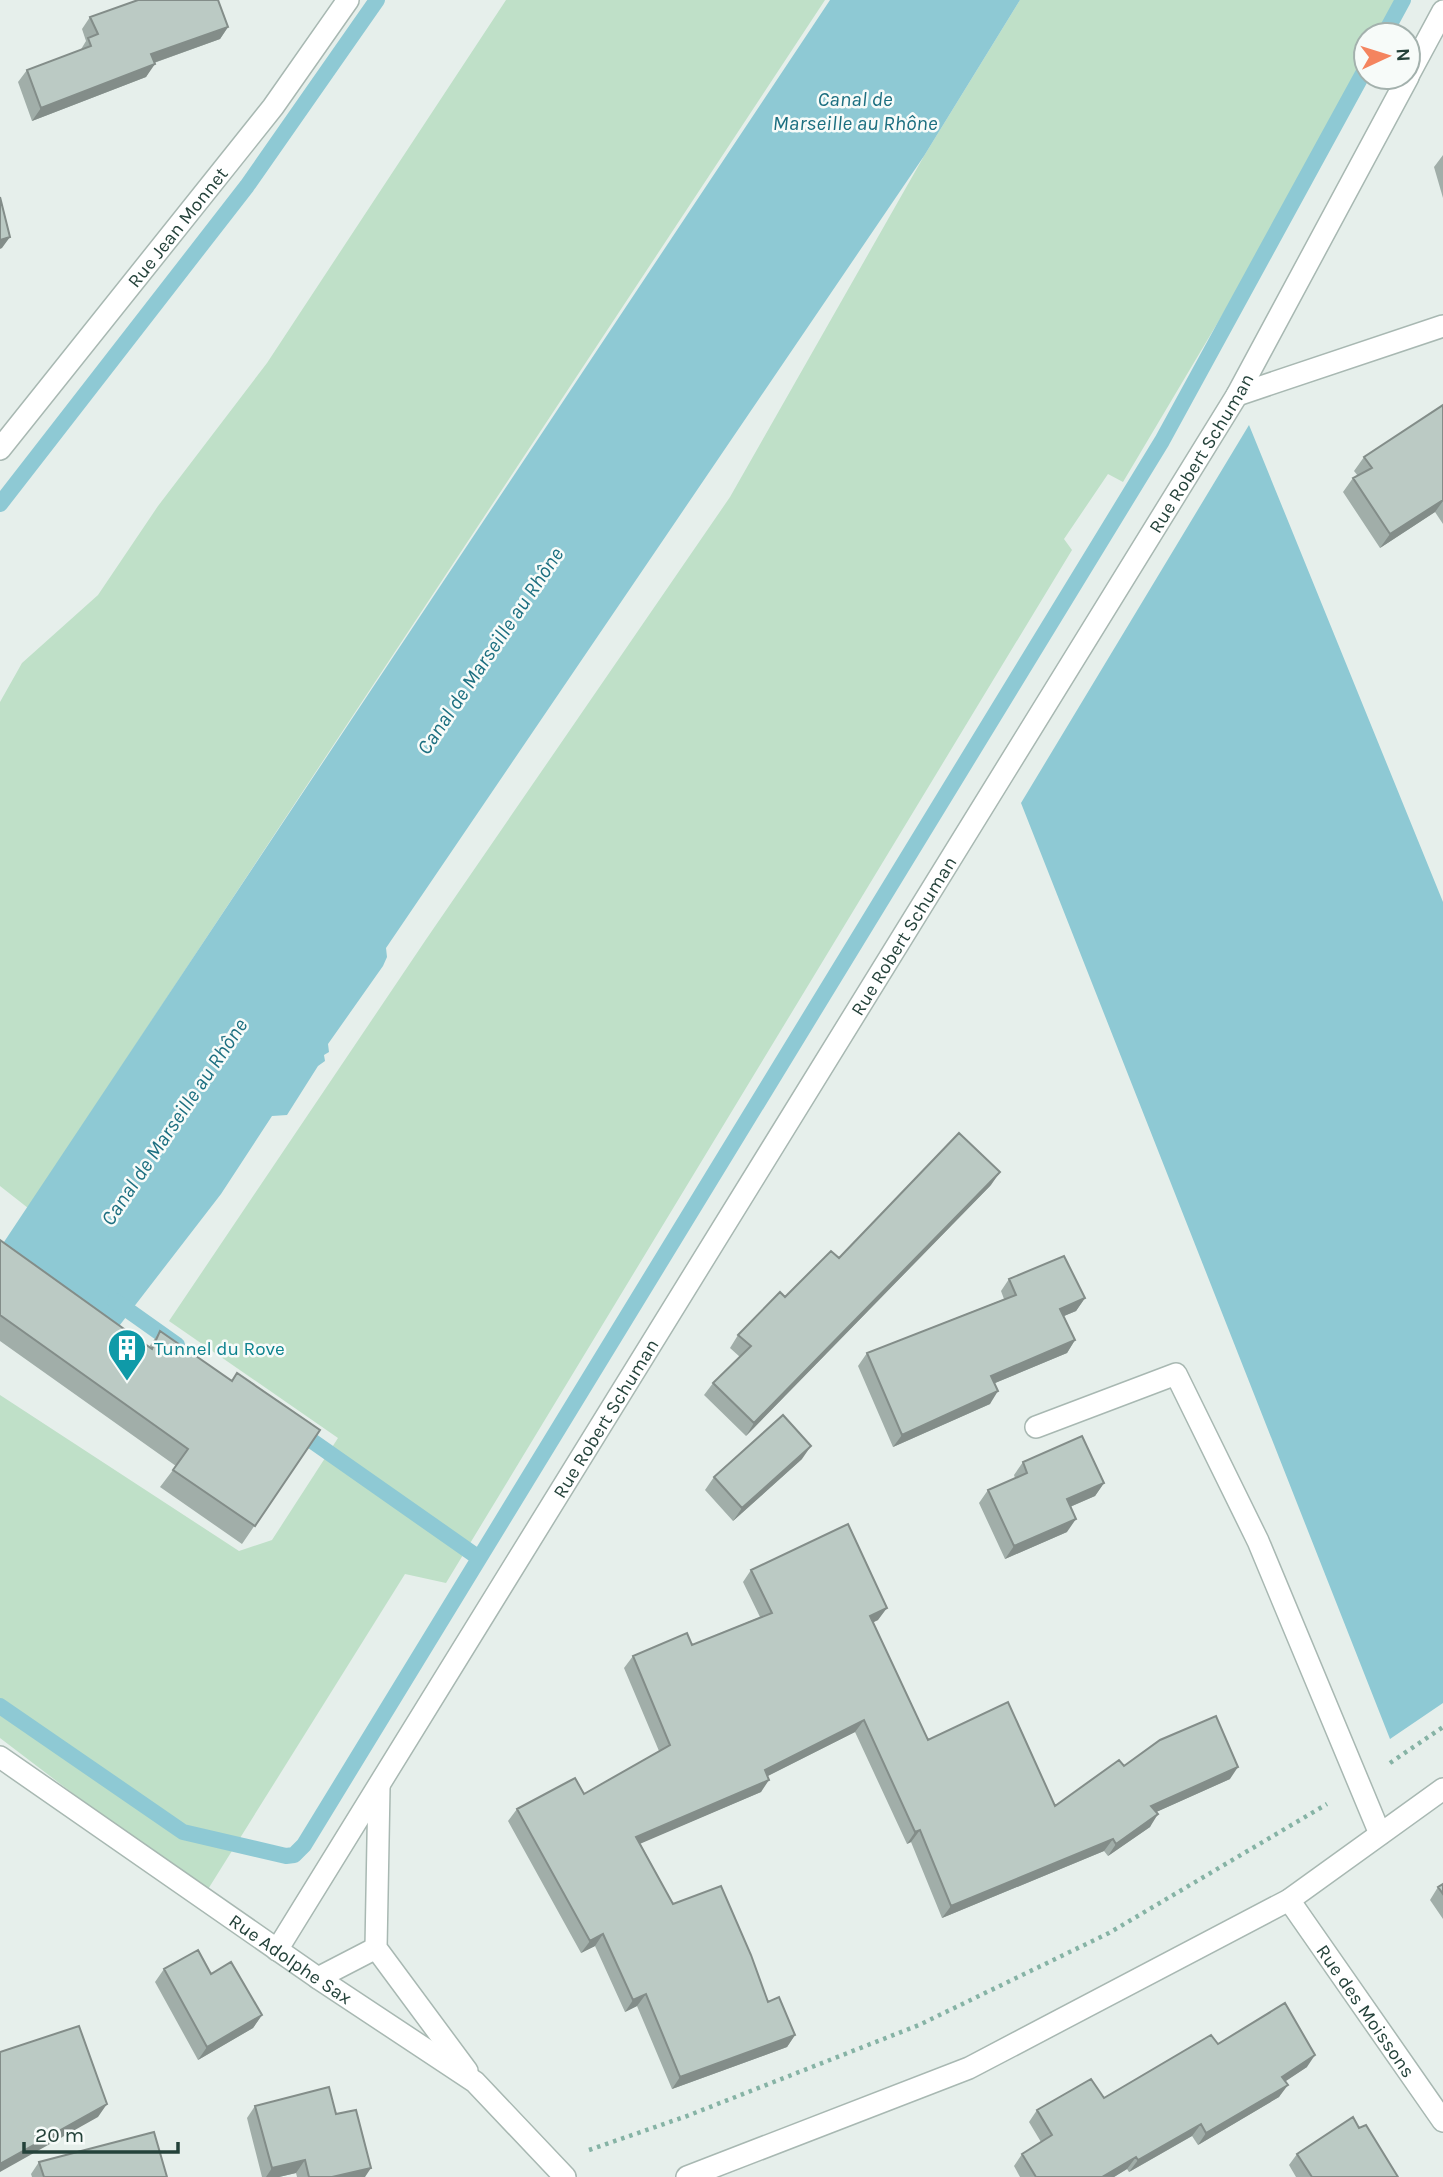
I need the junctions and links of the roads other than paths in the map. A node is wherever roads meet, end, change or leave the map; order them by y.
1 (348, 0) edge
2 (1443, 11) edge
3 (1422, 51) edge
4 (1400, 91) edge
5 (1443, 326) edge
6 (1237, 396) junction
7 (0, 449) edge
8 (1036, 1427) dead end
9 (0, 1757) edge
10 (379, 1785) junction
11 (1443, 1789) edge
12 (1380, 1834) junction
13 (1289, 1900) junction
14 (376, 1948) junction
15 (277, 1950) junction
16 (318, 1978) junction
17 (475, 2082) junction
18 (1443, 2121) edge
19 (565, 2177) edge
20 (688, 2177) edge

1 - 7 street, Rue Jean Monnet
2 - 3 street, Rue Robert Schuman
4 - 6 street, Rue Robert Schuman
5 - 6 street
6 - 10 street, Rue Robert Schuman
8 - 12 street
9 - 15 street, Rue Adolphe Sax
10 - 14 street
10 - 15 street, Rue Robert Schuman
11 - 12 street
12 - 13 street
13 - 18 street, Rue des Moissons
13 - 20 street
14 - 16 street
14 - 17 street
15 - 16 street, Rue Adolphe Sax
16 - 17 street, Rue Adolphe Sax
17 - 19 street, Rue Adolphe Sax

